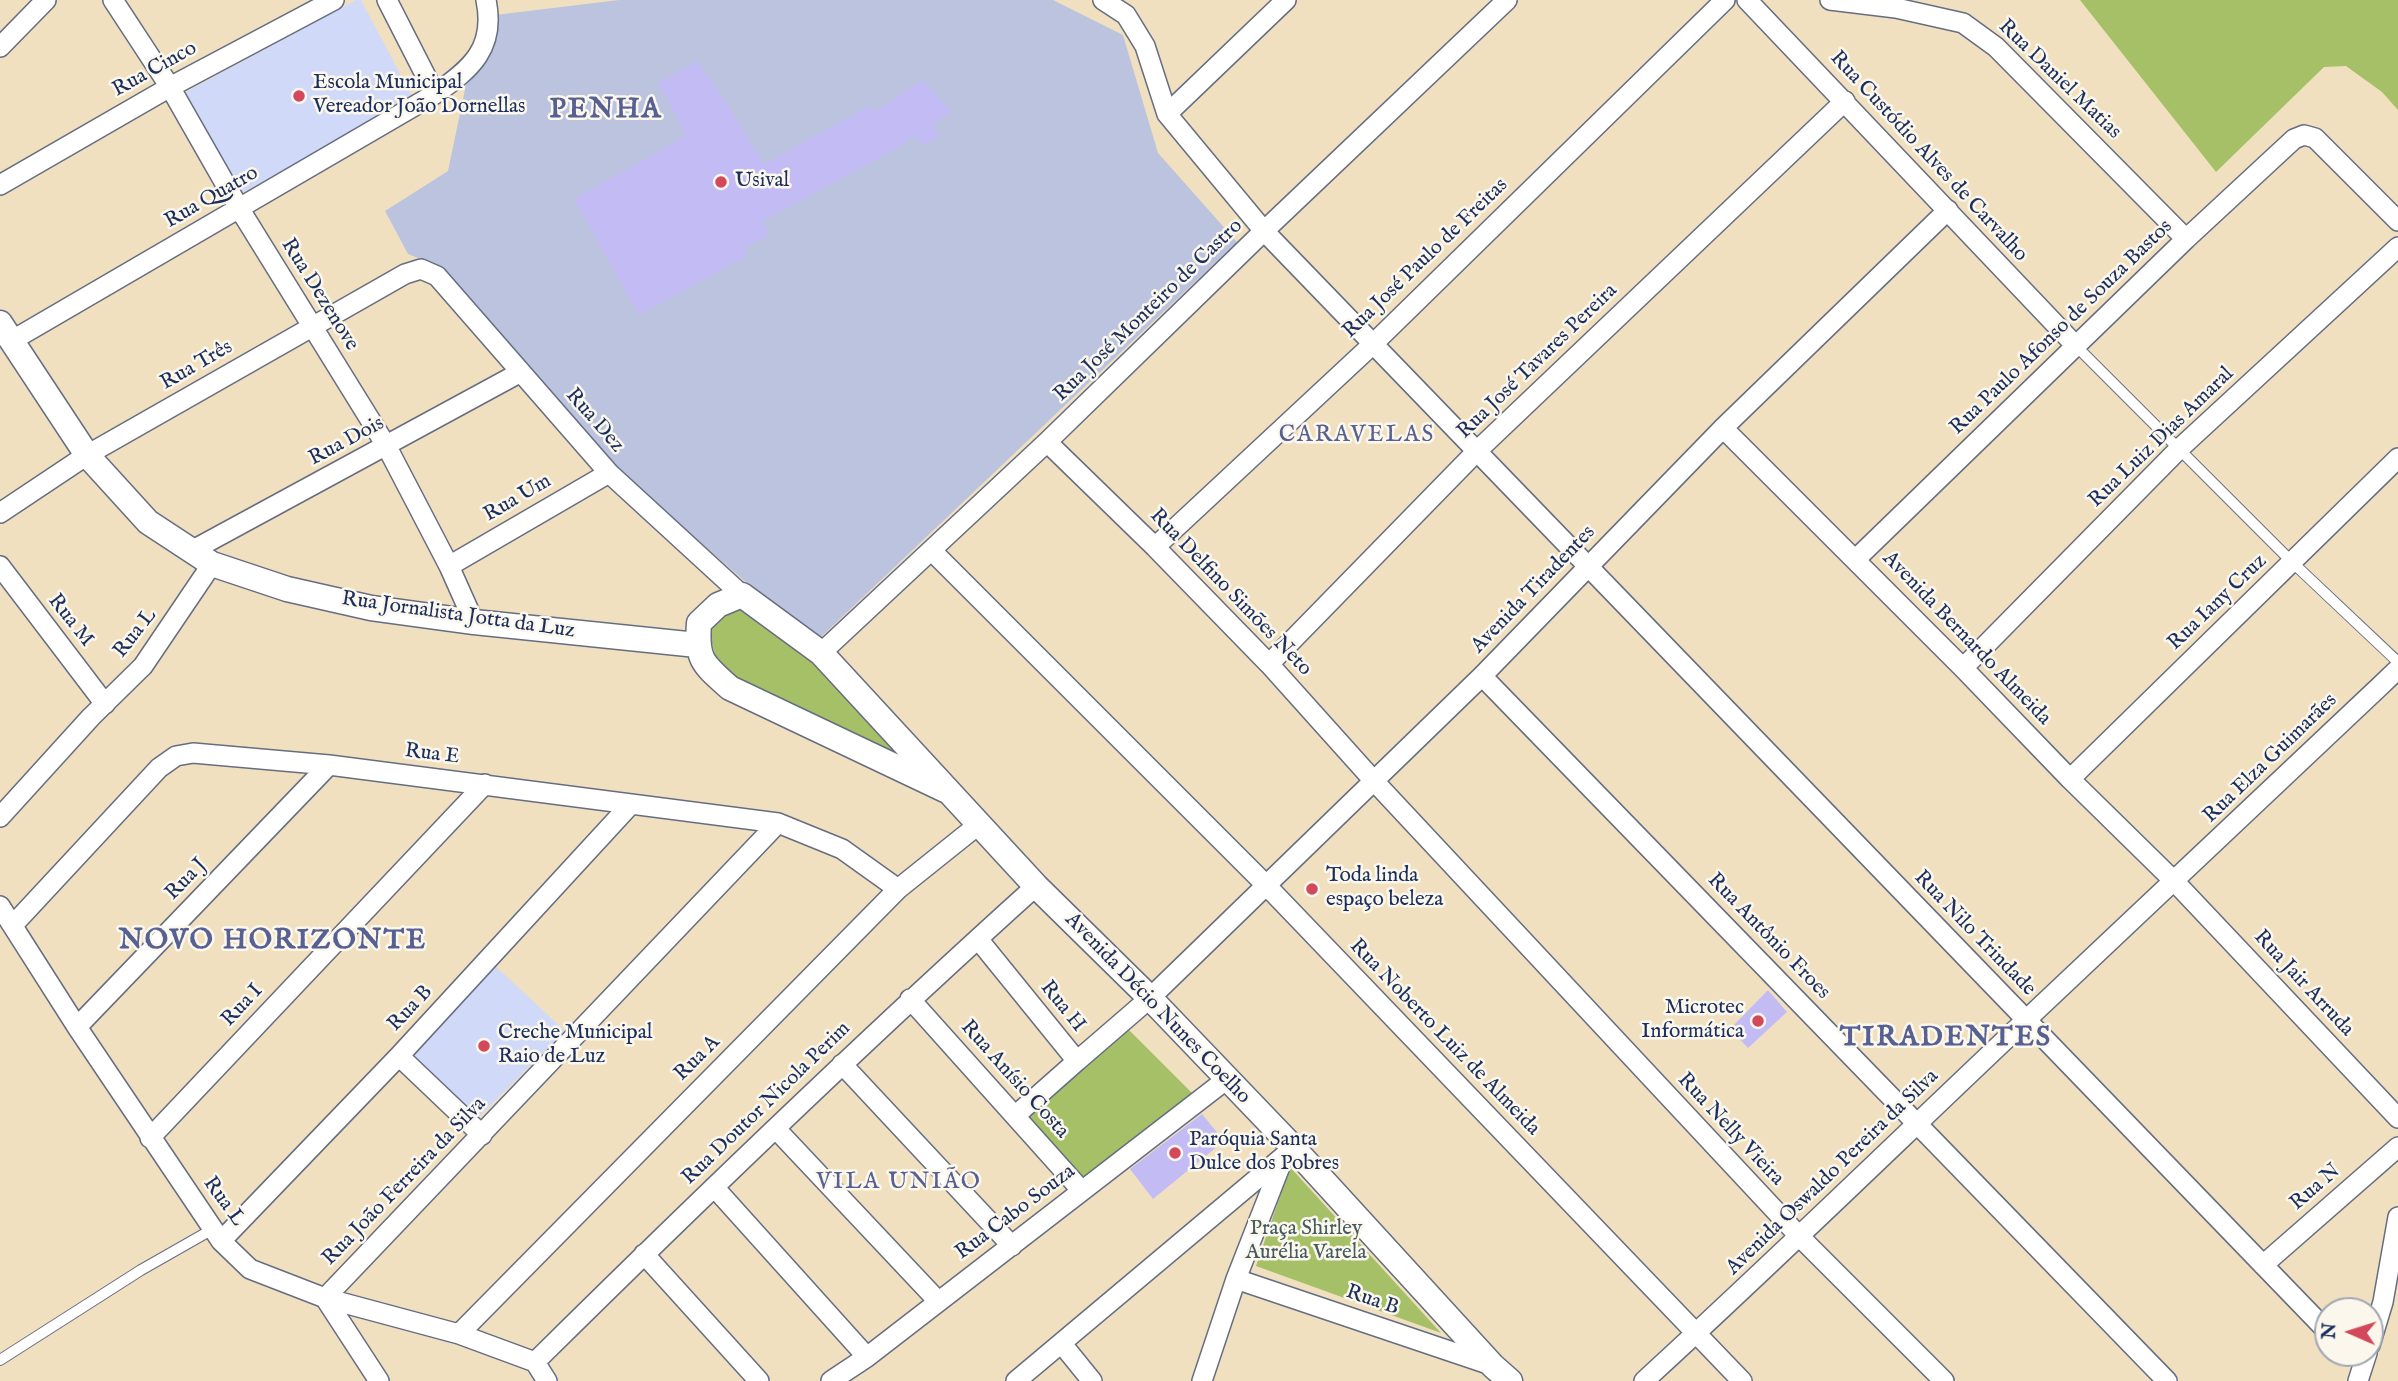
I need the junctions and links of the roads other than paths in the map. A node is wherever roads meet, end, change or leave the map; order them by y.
1 (46, 0) edge
2 (113, 0) edge
3 (334, 0) edge
4 (387, 0) edge
5 (486, 0) edge
6 (1103, 0) edge
7 (1286, 0) edge
8 (1507, 0) edge
9 (1725, 0) edge
10 (1747, 0) edge
11 (1830, 0) edge
12 (0, 47) edge
13 (170, 87) junction
14 (435, 94) junction
15 (1845, 102) junction
16 (1167, 114) junction
17 (0, 185) edge
18 (239, 208) junction
19 (1948, 211) junction
20 (2398, 221) edge
21 (1264, 231) junction
22 (2186, 239) junction
23 (2398, 247) edge
24 (421, 269) joint
25 (312, 327) junction
26 (5, 332) edge
27 (1373, 344) junction
28 (2076, 346) junction
29 (521, 372) junction
30 (1723, 428) junction
31 (1047, 442) junction
32 (387, 447) junction
33 (2179, 449) junction
34 (1478, 450) junction
35 (87, 455) junction
36 (2398, 458) edge
37 (609, 473) junction
38 (0, 513) edge
39 (1156, 547) junction
40 (932, 551) junction
41 (203, 557) junction
42 (1856, 559) junction
43 (2292, 562) junction
44 (449, 566) junction
45 (1588, 566) junction
46 (2, 575) edge
47 (742, 595) junction
48 (474, 622) junction
49 (697, 645) junction
50 (821, 653) junction
51 (2398, 662) edge
52 (1269, 664) junction
53 (1964, 668) junction
54 (2398, 669) edge
55 (1482, 676) junction
56 (105, 704) junction
57 (329, 765) junction
58 (2070, 779) junction
59 (1374, 781) junction
60 (485, 784) junction
61 (947, 792) junction
62 (631, 804) junction
63 (0, 817) edge
64 (778, 823) junction
65 (978, 825) junction
66 (2175, 882) junction
67 (1265, 884) junction
68 (1036, 886) junction
69 (898, 890) junction
70 (0, 906) edge
71 (13, 925) junction
72 (978, 939) junction
73 (1150, 998) junction
74 (910, 999) junction
75 (2026, 1020) junction
76 (77, 1027) junction
77 (399, 1056) junction
78 (1077, 1061) junction
79 (842, 1065) junction
80 (1227, 1079) junction
81 (1016, 1115) junction
82 (2398, 1118) edge
83 (1918, 1123) junction
84 (776, 1129) junction
85 (482, 1135) junction
86 (150, 1138) junction
87 (2398, 1146) edge
88 (1287, 1150) junction
89 (713, 1187) junction
90 (1082, 1191) junction
91 (2398, 1217) edge
92 (217, 1235) junction
93 (1800, 1237) junction
94 (1012, 1245) junction
95 (644, 1254) junction
96 (2263, 1265) junction
97 (1236, 1279) junction
98 (2384, 1297) edge
99 (325, 1298) junction
100 (938, 1301) junction
101 (2314, 1318) edge
102 (459, 1334) junction
103 (1696, 1334) junction
104 (1062, 1344) junction
105 (867, 1357) junction
106 (0, 1360) edge
107 (535, 1362) junction
108 (1501, 1373) edge
109 (379, 1381) edge
110 (547, 1381) edge
111 (759, 1381) edge
112 (831, 1381) edge
113 (1016, 1381) edge
114 (1092, 1381) edge
115 (1202, 1381) edge
116 (1644, 1381) edge
117 (1742, 1381) edge
118 (1944, 1381) edge
119 (2167, 1381) edge

1 - 12 street
2 - 13 street, Rua Dezenove
3 - 13 street, Rua Cinco
4 - 14 street
5 - 14 street, Rua Quatro
6 - 16 street
7 - 16 street
8 - 21 street, Rua José Monteiro de Castro
9 - 27 street, Rua José Paulo de Freitas
10 - 15 street, Rua Custódio Alves de Carvalho
11 - 22 street, Rua Daniel Matias
13 - 17 street, Rua Cinco
13 - 18 street, Rua Dezenove
14 - 18 street, Rua Quatro
15 - 19 street, Rua Custódio Alves de Carvalho
15 - 34 street, Rua José Tavares Pereira
16 - 21 street, Rua Nilo Trindade
18 - 25 street, Rua Dezenove
18 - 26 street, Rua Quatro
19 - 28 street, Rua Custódio Alves de Carvalho
19 - 30 street, Avenida Tiradentes
20 - 22 street, Rua Paulo Afonso de Souza Bastos
21 - 27 street, Rua Nilo Trindade
21 - 31 street, Rua José Monteiro de Castro
22 - 28 street, Rua Paulo Afonso de Souza Bastos
23 - 33 street, Rua Luiz Dias Amaral
24 - 25 street, Rua Três
24 - 29 street, Rua Dez
25 - 32 street, Rua Dezenove
25 - 35 street, Rua Três
26 - 35 street, Rua Jornalista Jotta da Luz
27 - 34 street, Rua Nilo Trindade
27 - 39 street, Rua José Paulo de Freitas
28 - 33 lane
28 - 42 street, Rua Paulo Afonso de Souza Bastos
29 - 32 street, Rua Dois
29 - 37 street, Rua Dez
30 - 42 street, Avenida Bernardo Almeida
30 - 45 street, Avenida Tiradentes
31 - 39 street, Rua Delfino Simões Neto
31 - 40 street, Rua José Monteiro de Castro
32 - 41 street, Rua Dois
32 - 44 street, Rua Dezenove
33 - 43 lane
33 - 53 street, Rua Luiz Dias Amaral
34 - 45 street, Rua Nilo Trindade
34 - 52 street, Rua José Tavares Pereira
35 - 38 street, Rua Três
35 - 41 street, Rua Jornalista Jotta da Luz
36 - 43 street, Rua Iany Cruz
37 - 44 street, Rua Um
37 - 47 street, Rua Dez
39 - 52 street, Rua Delfino Simões Neto
40 - 50 street, Rua José Monteiro de Castro
40 - 67 street, Rua Noberto Luiz de Almeida
41 - 48 street, Rua Jornalista Jotta da Luz
41 - 56 street, Rua L
42 - 53 street, Avenida Bernardo Almeida
43 - 51 lane
43 - 58 street, Rua Iany Cruz
44 - 48 street, Rua Dezenove
45 - 55 street, Avenida Tiradentes
45 - 75 street, Rua Nilo Trindade
46 - 56 street, Rua M
47 - 49 street
47 - 50 street, Avenida Décio Nunes Coelho
48 - 49 street, Rua Jornalista Jotta da Luz
49 - 61 street
50 - 61 street, Avenida Décio Nunes Coelho
52 - 59 street, Rua Delfino Simões Neto
53 - 58 street, Avenida Bernardo Almeida
54 - 66 street, Rua Elza Guimarães
55 - 59 street, Avenida Tiradentes
55 - 83 street, Rua Antônio Froes
56 - 63 street, Rua L
57 - 60 street, Rua E
57 - 71 street, Rua E
57 - 76 street, Rua J
58 - 66 street, Avenida Bernardo Almeida
59 - 67 street, Avenida Tiradentes
59 - 93 street, Rua Nelly Vieira
60 - 62 street, Rua E
60 - 86 street, Rua I
61 - 65 street, Avenida Décio Nunes Coelho
62 - 64 street, Rua E
62 - 77 street, Rua B
64 - 69 street, Rua E
64 - 85 street, Rua João Ferreira da Silva
65 - 68 street, Avenida Décio Nunes Coelho
65 - 69 street, Rua A
66 - 75 street, Avenida Oswaldo Pereira da Silva
66 - 82 street, Rua Jair Arruda
67 - 73 street, Avenida Tiradentes
67 - 103 street, Rua Noberto Luiz de Almeida
68 - 72 street, Rua Doutor Nicola Perim
68 - 73 street, Avenida Décio Nunes Coelho
69 - 102 street, Rua A
70 - 71 street, Rua L
71 - 76 street, Rua L
72 - 74 street, Rua Doutor Nicola Perim
72 - 78 street, Rua H
73 - 78 street, Rua H
73 - 80 street, Avenida Décio Nunes Coelho
74 - 79 street, Rua Doutor Nicola Perim
74 - 81 street, Rua Anísio Costa
75 - 83 street, Avenida Oswaldo Pereira da Silva
75 - 96 street, Rua Nilo Trindade
76 - 86 street, Rua L
77 - 85 street
77 - 92 street, Rua B
78 - 81 street
79 - 84 street, Rua Doutor Nicola Perim
79 - 94 street
80 - 88 street, Avenida Décio Nunes Coelho
80 - 90 street, Rua Cabo Souza
81 - 90 street, Rua Anísio Costa
83 - 93 street, Avenida Oswaldo Pereira da Silva
83 - 119 street, Rua Antônio Froes
84 - 89 street, Rua Doutor Nicola Perim
84 - 100 street
85 - 99 street, Rua João Ferreira da Silva
86 - 92 street, Rua L
87 - 96 street, Rua N
88 - 97 street
88 - 104 street
88 - 108 street, Avenida Décio Nunes Coelho
89 - 95 street, Rua Doutor Nicola Perim
89 - 105 street
90 - 94 street, Rua Cabo Souza
91 - 98 street
92 - 99 street, Rua L
92 - 106 lane
93 - 103 street, Avenida Oswaldo Pereira da Silva
93 - 118 street, Rua Nelly Vieira
94 - 100 street, Rua Cabo Souza
95 - 107 street, Rua Doutor Nicola Perim
95 - 111 street
96 - 101 street, Rua Nilo Trindade
97 - 108 street, Rua B
97 - 115 street
99 - 102 street, Rua L
99 - 109 street
100 - 105 street, Rua Cabo Souza
102 - 107 street, Rua L
103 - 116 street, Avenida Oswaldo Pereira da Silva
103 - 117 street, Rua Noberto Luiz de Almeida
104 - 113 street
104 - 114 street
105 - 112 street, Rua Cabo Souza
107 - 110 street

